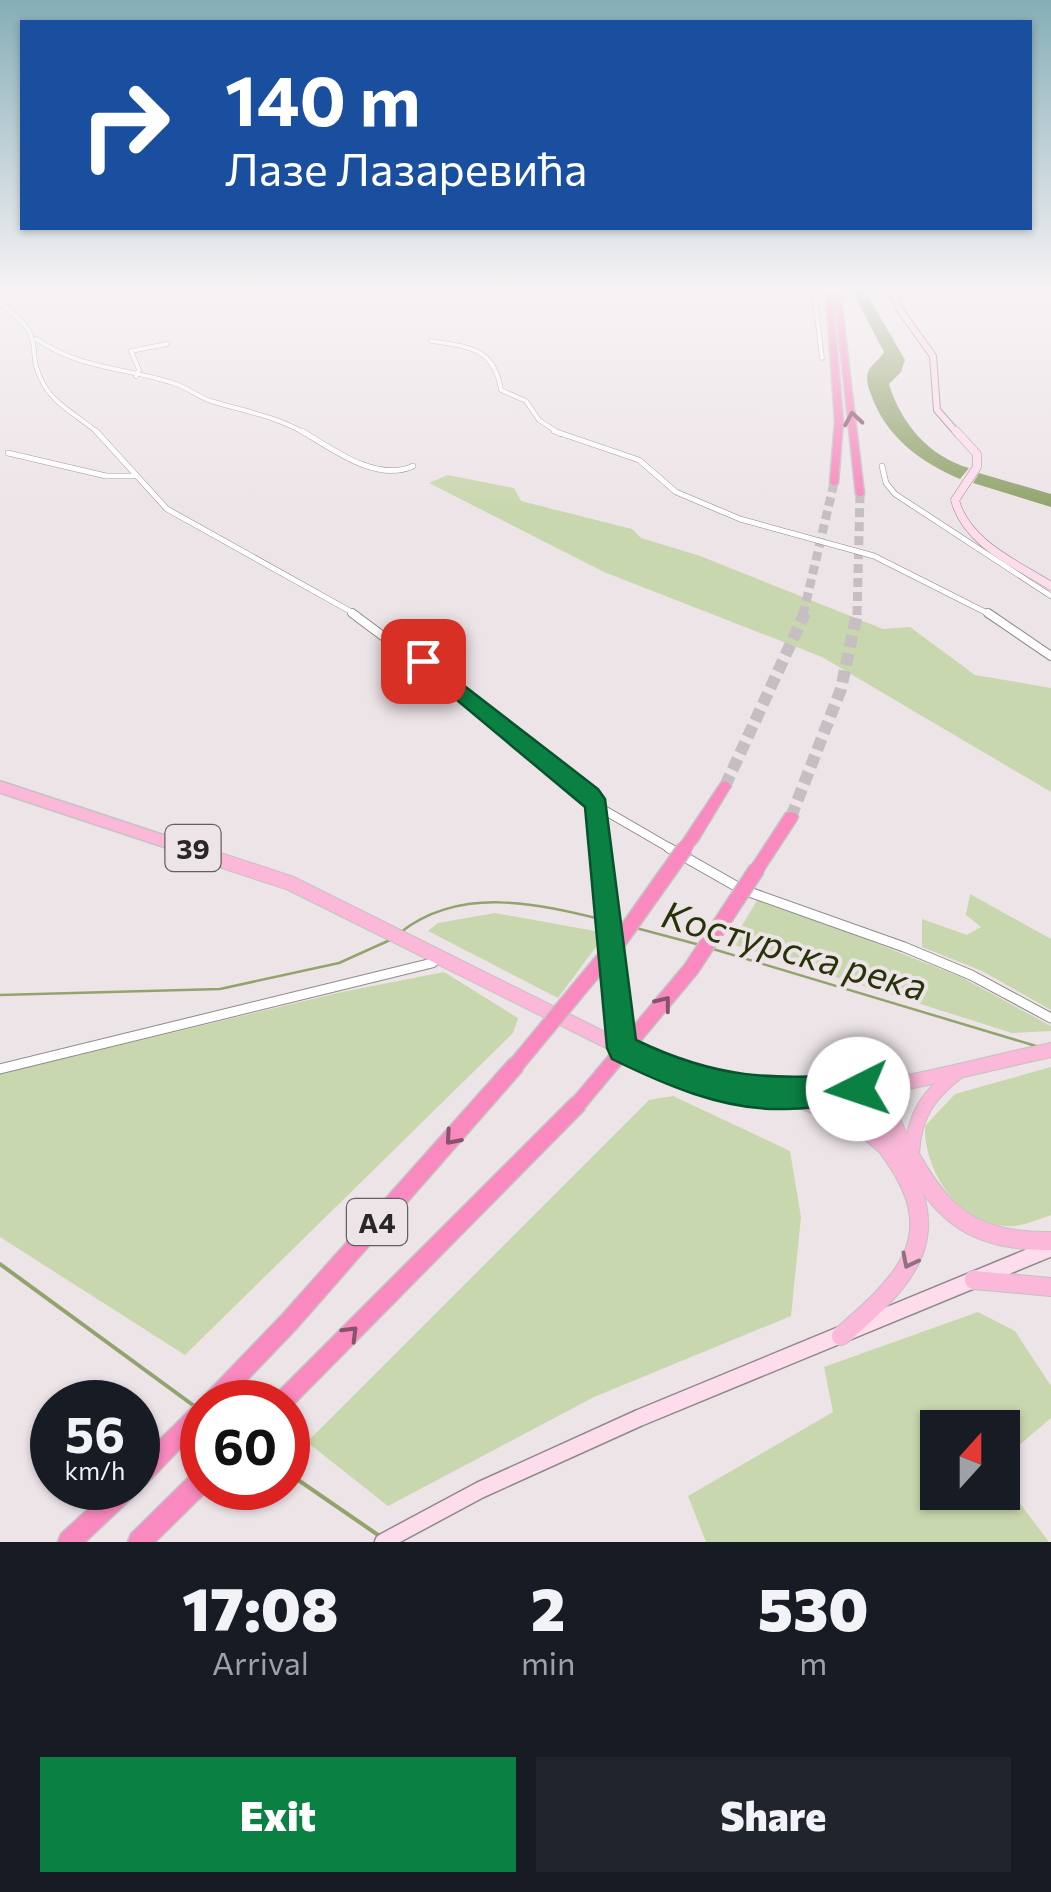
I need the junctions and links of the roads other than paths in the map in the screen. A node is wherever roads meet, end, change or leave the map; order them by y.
1 (39, 363) edge
2 (82, 363) edge
3 (137, 363) edge
4 (494, 363) edge
5 (835, 363) edge
6 (845, 363) edge
7 (934, 363) edge
8 (136, 376) junction
9 (8, 452) dead end
10 (413, 466) dead end
11 (882, 466) dead end
12 (134, 476) junction
13 (834, 482) tunnel mouth
14 (860, 494) tunnel mouth
15 (1051, 586) edge
16 (1051, 596) edge
17 (1051, 656) edge
18 (725, 786) tunnel mouth
19 (0, 787) edge
20 (597, 806) junction
21 (792, 817) tunnel mouth
22 (440, 956) junction
23 (1051, 1018) edge
24 (622, 1048) junction
25 (1051, 1050) edge
26 (963, 1068) junction
27 (0, 1070) edge
28 (877, 1086) junction
29 (858, 1089) junction
30 (778, 1094) junction
31 (892, 1150) junction
32 (912, 1157) junction
33 (1051, 1244) edge
34 (974, 1280) junction
35 (1051, 1287) edge
36 (841, 1336) junction
37 (234, 1380) edge
38 (304, 1380) edge
39 (180, 1434) edge
40 (160, 1455) edge
41 (180, 1501) edge
42 (102, 1510) edge
43 (68, 1542) edge
44 (138, 1542) edge
45 (383, 1542) edge

1 - 12 street
2 - 8 street
3 - 8 street
4 - 17 street
5 - 13 highway
14 -> 6 highway
7 - 15 main road
8 - 10 street
9 - 12 street
11 - 16 street
12 - 20 street
18 -> 37 highway, A4, bridge
19 - 22 main road, 39
20 - 23 street
20 - 24 street
38 -> 21 highway, A4, bridge
22 - 24 main road, 39
22 - 27 street
24 - 30 main road, 39
25 - 26 main road, 39
26 - 28 main road, 39
26 - 32 main road
28 - 29 main road, 39
28 - 32 main road
29 - 30 main road, 39
29 - 31 main road
30 - 31 main road
31 -> 36 main road
32 - 33 main road
33 - 34 main road
34 - 35 main road
34 - 36 main road
36 - 45 main road
39 - 40 highway
41 - 44 highway
42 - 43 highway

